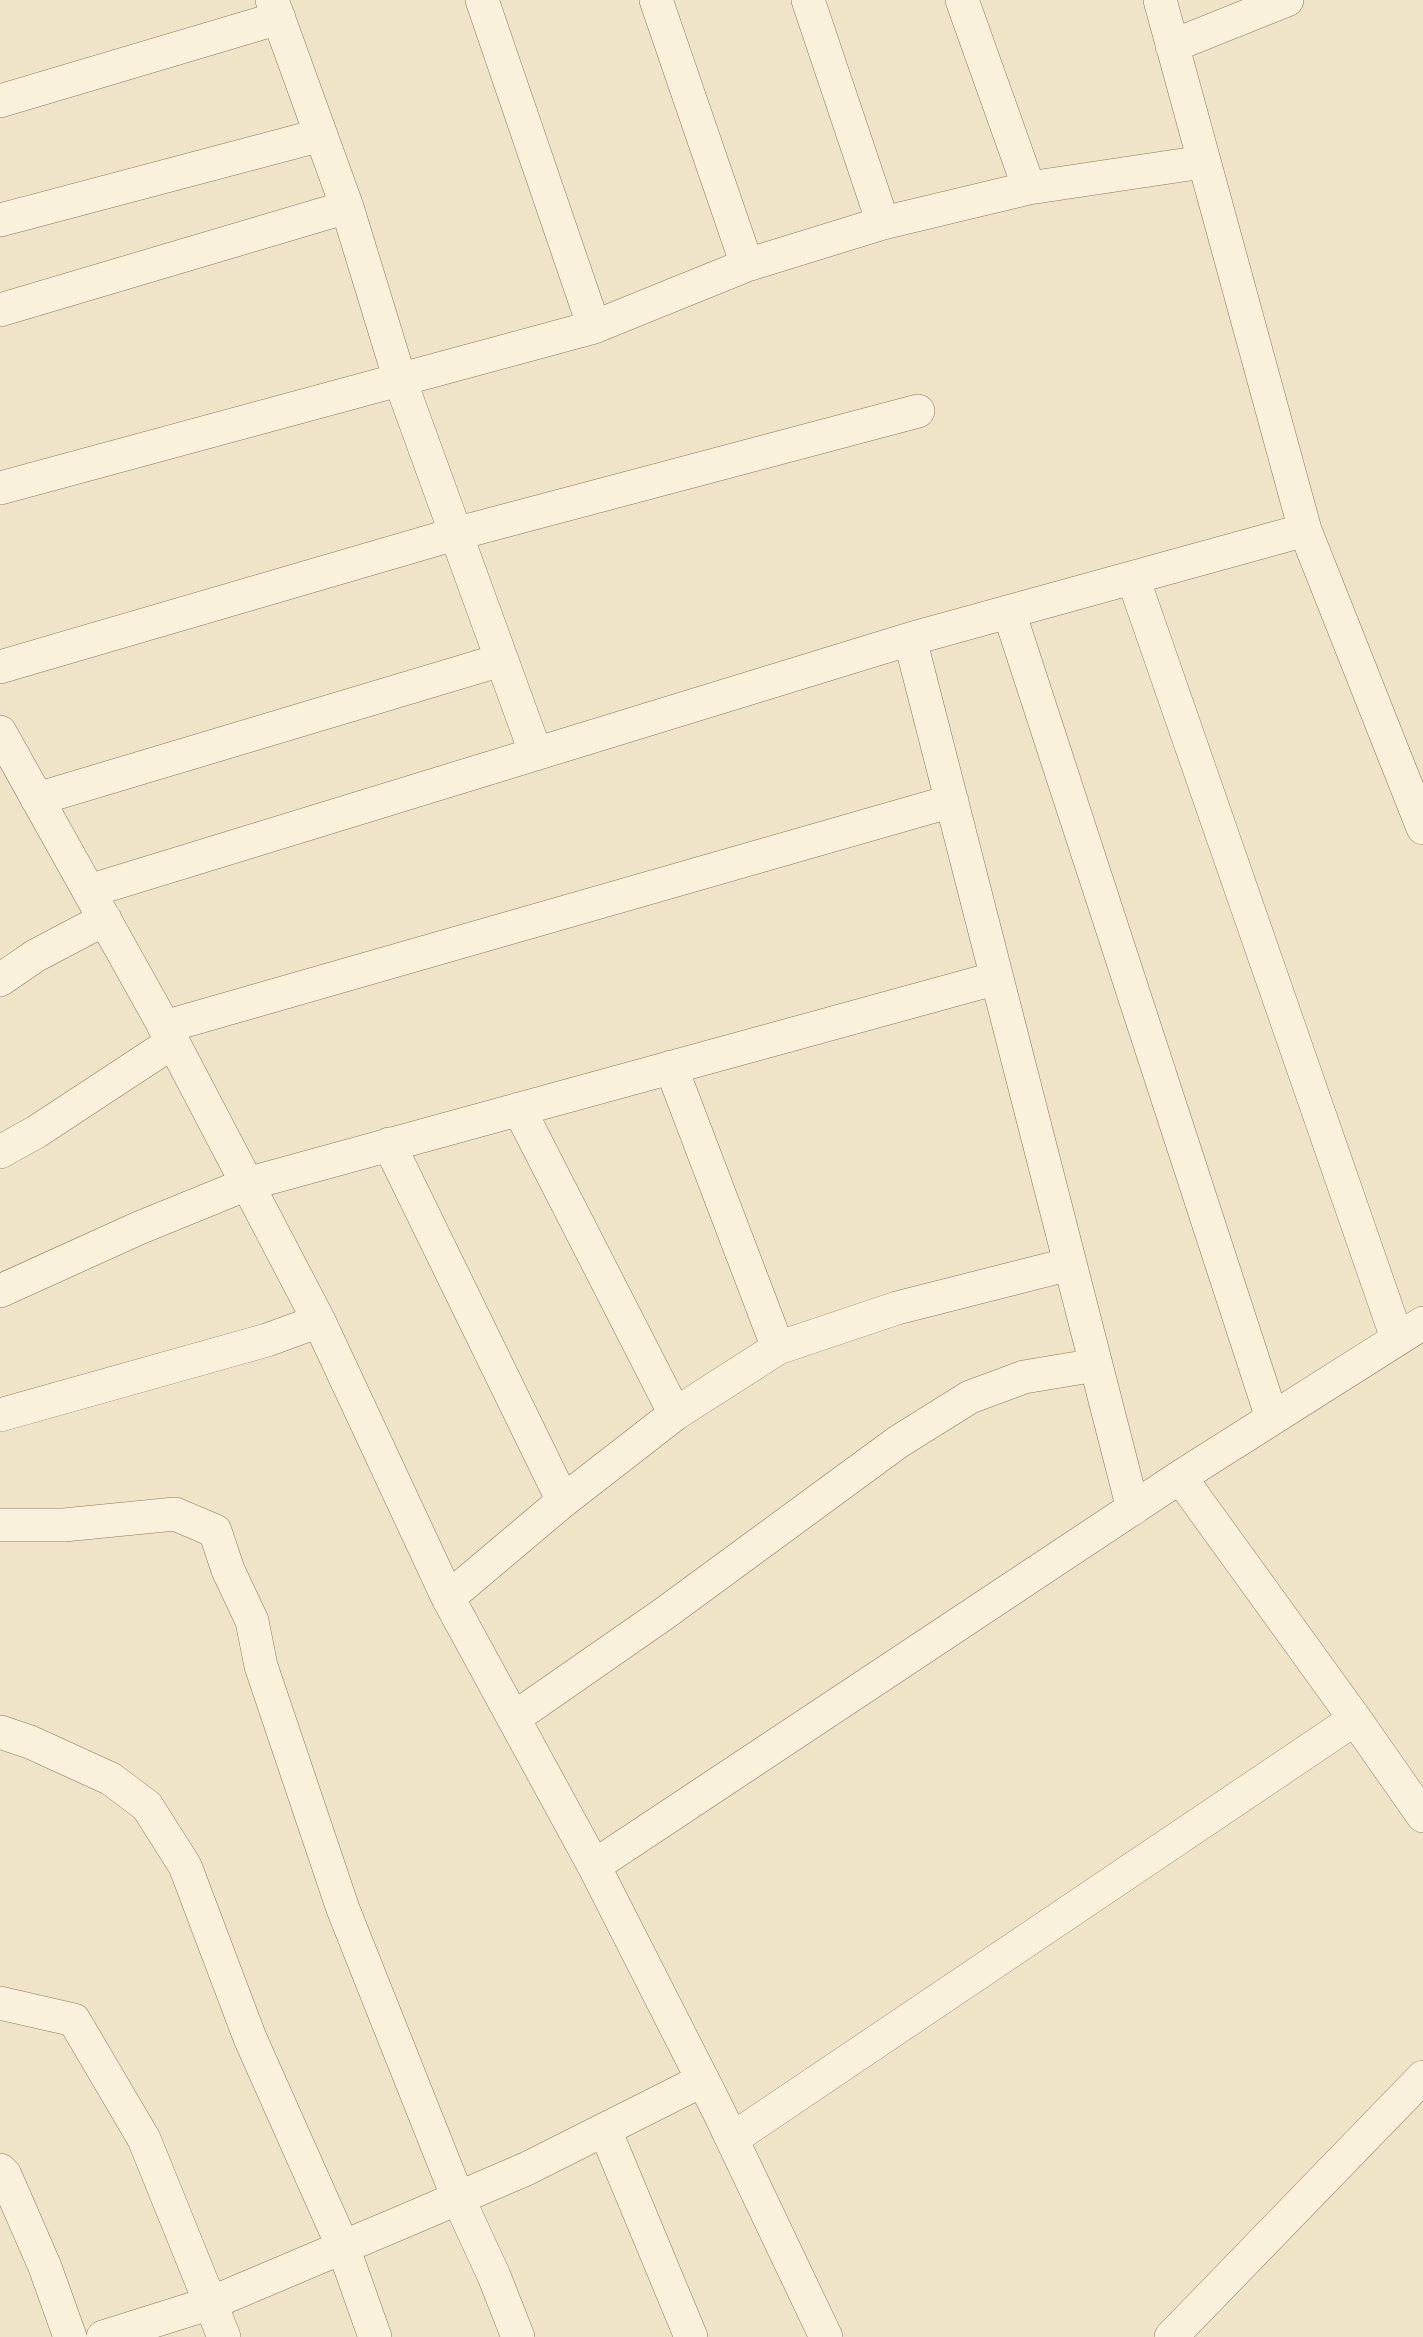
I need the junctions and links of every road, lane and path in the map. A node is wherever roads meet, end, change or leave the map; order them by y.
1 (482, 0) edge
2 (656, 0) edge
3 (808, 0) edge
4 (962, 0) edge
5 (1160, 0) edge
6 (1287, 0) edge
7 (275, 9) edge
8 (1172, 46) junction
9 (0, 101) edge
10 (321, 135) junction
11 (1203, 162) junction
12 (1029, 188) junction
13 (347, 207) junction
14 (0, 220) edge
15 (883, 223) junction
16 (747, 265) junction
17 (0, 310) edge
18 (594, 327) junction
19 (400, 380) junction
20 (918, 411) dead end
21 (0, 488) edge
22 (1305, 530) junction
23 (456, 534) junction
24 (1133, 578) junction
25 (1010, 612) junction
26 (910, 639) junction
27 (501, 660) junction
28 (0, 668) edge
29 (0, 732) edge
30 (536, 754) junction
31 (37, 799) junction
32 (952, 801) junction
33 (1423, 828) edge
34 (97, 905) junction
35 (997, 978) junction
36 (0, 980) edge
37 (169, 1034) junction
38 (671, 1067) junction
39 (519, 1109) junction
40 (389, 1144) junction
41 (0, 1152) edge
42 (247, 1184) junction
43 (1070, 1264) junction
44 (0, 1291) edge
45 (319, 1321) junction
46 (1410, 1330) edge
47 (778, 1348) junction
48 (1096, 1365) junction
49 (675, 1414) junction
50 (0, 1415) edge
51 (1272, 1418) junction
52 (1180, 1477) junction
53 (563, 1501) junction
54 (1132, 1509) junction
55 (0, 1525) edge
56 (448, 1598) junction
57 (514, 1719) junction
58 (1355, 1719) junction
59 (0, 1732) edge
60 (1423, 1816) edge
61 (594, 1866) junction
62 (0, 2002) edge
63 (1423, 2077) edge
64 (703, 2080) junction
65 (605, 2130) junction
66 (732, 2139) junction
67 (0, 2170) edge
68 (458, 2198) junction
69 (344, 2247) junction
70 (211, 2303) junction
71 (70, 2337) edge
72 (103, 2337) edge
73 (224, 2337) edge
74 (375, 2337) edge
75 (518, 2337) edge
76 (691, 2337) edge
77 (826, 2337) edge
78 (1171, 2337) edge

1 - 18 street
2 - 16 street
3 - 15 street
4 - 12 street
5 - 8 street
6 - 8 street
7 - 9 street
7 - 10 street
8 - 11 street
10 - 13 street
10 - 14 street
11 - 12 street
11 - 22 street
12 - 15 street
13 - 17 street
13 - 19 street
15 - 16 street
16 - 18 street
18 - 19 street
19 - 21 street
19 - 23 street
20 - 23 street
22 - 24 street
22 - 33 street
23 - 27 street
23 - 28 street
24 - 25 street
24 - 46 street
25 - 26 street
25 - 51 street
26 - 30 street
26 - 32 street
27 - 30 street
27 - 31 street
29 - 31 street
30 - 34 street
31 - 34 street
32 - 35 street
32 - 37 street
34 - 36 street
34 - 37 street
35 - 38 street
35 - 43 street
37 - 41 street
37 - 42 street
38 - 39 street
38 - 47 street
39 - 40 street
39 - 49 street
40 - 42 street
40 - 53 street
42 - 44 street
42 - 45 street
43 - 47 street
43 - 48 street
45 - 50 street
45 - 56 street
46 - 51 street
47 - 49 street
48 - 54 street
48 - 57 street
49 - 53 street
51 - 52 street
52 - 54 street
52 - 58 street
53 - 56 street
54 - 61 street
55 - 68 street
56 - 57 street
57 - 61 street
58 - 60 street
58 - 66 street
59 - 69 street
61 - 64 street
62 - 70 street
63 - 78 street
64 - 65 street
64 - 66 street
65 - 68 street
65 - 76 street
66 - 77 street
67 - 71 street
68 - 69 street
68 - 75 street
69 - 70 street
69 - 74 street
70 - 72 street
70 - 73 street

